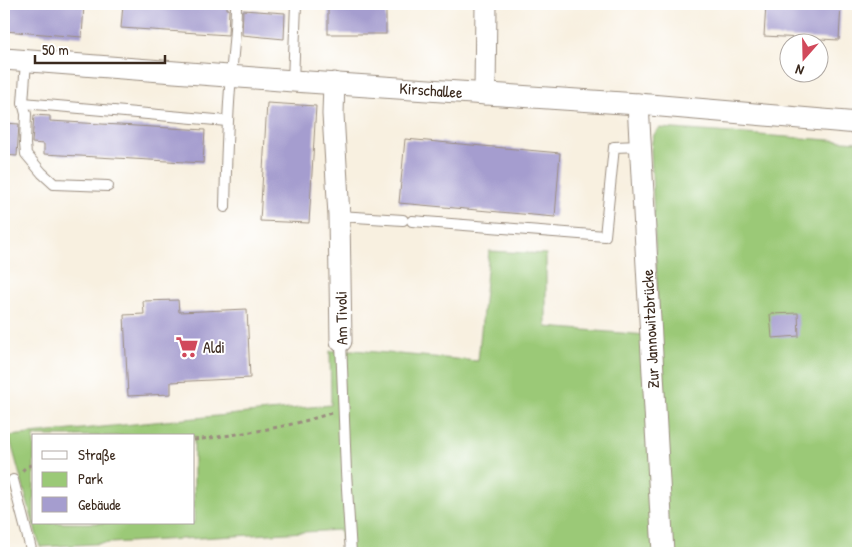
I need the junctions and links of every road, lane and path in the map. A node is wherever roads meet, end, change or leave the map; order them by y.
1 (236, 4) edge
2 (296, 4) edge
3 (486, 4) edge
4 (4, 59) edge
5 (26, 61) junction
6 (231, 76) junction
7 (293, 81) junction
8 (334, 83) junction
9 (485, 94) junction
10 (23, 103) junction
11 (638, 104) junction
12 (227, 121) junction
13 (858, 123) edge
14 (640, 146) junction
15 (108, 186) dead end
16 (225, 207) dead end
17 (339, 216) junction
18 (341, 340) joint
19 (344, 409) junction
20 (195, 440) edge
21 (13, 480) dead end
22 (32, 553) edge
23 (351, 553) edge
24 (663, 553) edge

1 - 6 lane
2 - 7 lane
3 - 9 street
4 - 5 street, Kirschallee
5 - 6 street, Kirschallee
5 - 10 lane
6 - 7 street, Kirschallee
6 - 12 lane
7 - 8 street, Kirschallee
8 - 9 street, Kirschallee
8 - 17 street, Am Tivoli
9 - 11 street, Kirschallee
10 - 12 lane
10 - 15 lane
11 - 13 street, Kirschallee
11 - 14 street, Zur Jannowitzbrücke
12 - 16 lane
14 - 17 lane
14 - 24 street, Zur Jannowitzbrücke
17 - 18 street, Am Tivoli
18 - 19 lane, Am Tivoli
19 - 20 path
19 - 23 lane, Am Tivoli
21 - 22 lane

